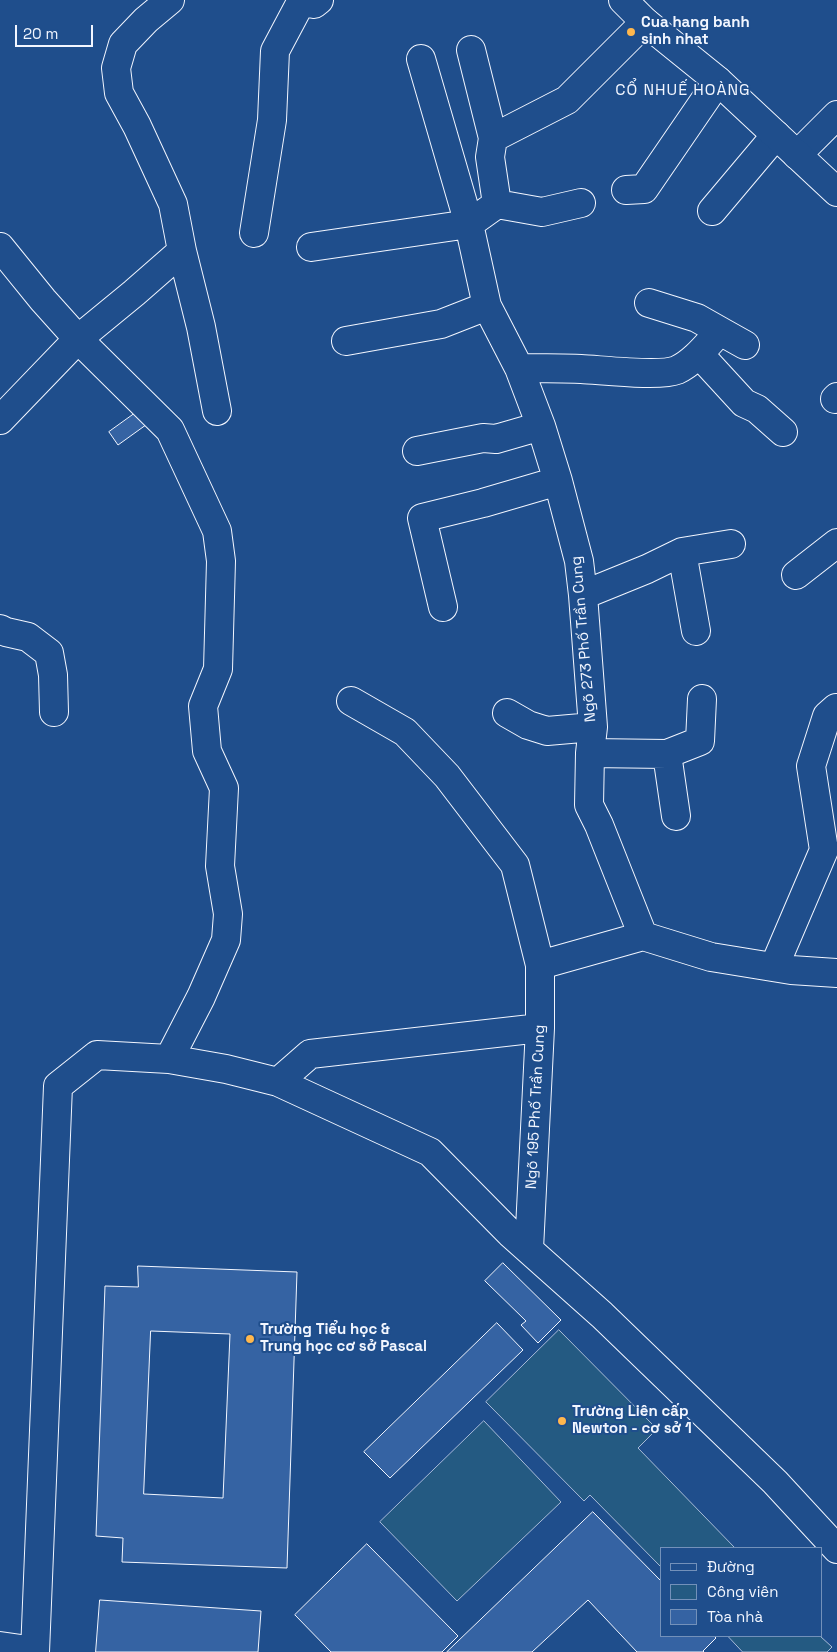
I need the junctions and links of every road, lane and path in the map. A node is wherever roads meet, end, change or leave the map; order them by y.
1 (170, 0) edge
2 (623, 0) edge
3 (304, 1) edge
4 (645, 22) junction
5 (471, 50) dead end
6 (421, 59) dead end
7 (718, 81) junction
8 (837, 115) edge
9 (776, 135) junction
10 (493, 138) junction
11 (797, 154) junction
12 (837, 192) edge
13 (643, 194) dead end
14 (581, 203) dead end
15 (497, 204) junction
16 (712, 211) dead end
17 (469, 224) junction
18 (254, 233) dead end
19 (0, 247) edge
20 (311, 247) dead end
21 (182, 251) junction
22 (649, 303) dead end
23 (487, 306) junction
24 (720, 332) junction
25 (78, 339) junction
26 (346, 341) dead end
27 (745, 345) dead end
28 (699, 354) junction
29 (519, 368) junction
30 (217, 411) dead end
31 (0, 420) edge
32 (541, 426) junction
33 (783, 432) dead end
34 (417, 451) dead end
35 (558, 481) junction
36 (837, 543) edge
37 (732, 544) dead end
38 (682, 552) junction
39 (796, 575) dead end
40 (583, 595) junction
41 (443, 607) dead end
42 (0, 628) edge
43 (696, 631) dead end
44 (702, 699) dead end
45 (351, 701) dead end
46 (837, 709) edge
47 (54, 712) dead end
48 (507, 712) dead end
49 (591, 740) junction
50 (667, 754) junction
51 (676, 816) dead end
52 (643, 936) junction
53 (540, 965) junction
54 (774, 967) junction
55 (837, 973) edge
56 (540, 1028) junction
57 (169, 1059) junction
58 (278, 1082) junction
59 (529, 1249) junction
60 (837, 1549) edge
61 (0, 1646) edge
62 (35, 1652) edge

1 - 21 street
2 - 4 street
3 - 18 street
4 - 7 street
4 - 10 street
5 - 10 street
6 - 17 street, Ngõ 273 Phố Trần Cung
7 - 9 street
7 - 13 street
8 - 11 street
9 - 11 street
9 - 16 street
10 - 15 street
11 - 12 street
14 - 15 street
15 - 17 street
17 - 20 street
17 - 23 street, Ngõ 273 Phố Trần Cung
19 - 25 street
21 - 25 street
21 - 30 street
22 - 24 street
23 - 26 street
23 - 29 street, Ngõ 273 Phố Trần Cung
24 - 27 street
24 - 28 street
25 - 31 street
25 - 57 street
28 - 29 street
28 - 33 street
29 - 32 street, Ngõ 273 Phố Trần Cung
32 - 34 street
32 - 35 street, Ngõ 273 Phố Trần Cung
35 - 40 street, Ngõ 273 Phố Trần Cung
35 - 41 street
36 - 39 street
37 - 38 street
38 - 40 street
38 - 43 street
40 - 49 street, Ngõ 273 Phố Trần Cung
42 - 47 street
44 - 50 street
45 - 53 street, Ngõ 195 Phố Trần Cung
46 - 54 street
48 - 49 street
49 - 50 street
49 - 52 street, Ngõ 273 Phố Trần Cung
50 - 51 street
52 - 53 street
52 - 54 street
53 - 56 street, Ngõ 195 Phố Trần Cung
54 - 55 street
56 - 58 street
56 - 59 street, Ngõ 195 Phố Trần Cung
57 - 58 street
57 - 62 street
58 - 59 street
59 - 60 street
61 - 62 street

